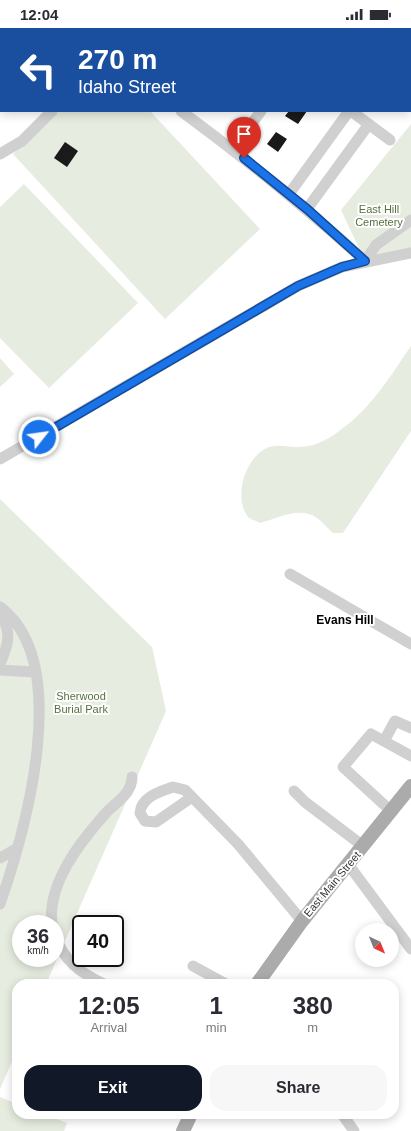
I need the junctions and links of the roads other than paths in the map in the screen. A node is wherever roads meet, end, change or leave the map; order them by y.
1 (51, 112) edge
2 (181, 112) edge
3 (260, 112) edge
4 (349, 112) edge
5 (351, 112) edge
6 (369, 124) junction
7 (390, 140) dead end
8 (232, 149) junction
9 (0, 154) edge
10 (289, 194) junction
11 (307, 209) junction
12 (411, 220) edge
13 (411, 253) edge
14 (365, 261) junction
15 (0, 459) edge
16 (290, 574) dead end
17 (0, 607) edge
18 (0, 612) edge
19 (411, 644) edge
20 (0, 664) edge
21 (0, 670) edge
22 (35, 672) junction
23 (411, 728) edge
24 (384, 741) junction
25 (411, 756) edge
26 (132, 777) dead end
27 (411, 786) edge
28 (294, 792) dead end
29 (192, 797) dead end
30 (392, 812) junction
31 (364, 846) junction
32 (16, 849) junction
33 (0, 858) edge
34 (348, 864) junction
35 (3, 880) edge
36 (0, 904) edge
37 (52, 915) edge
38 (302, 921) junction
39 (411, 949) edge
40 (64, 954) edge
41 (193, 966) dead end
42 (95, 979) edge
43 (217, 979) edge
44 (261, 979) edge
45 (189, 1119) edge
46 (346, 1119) edge
47 (183, 1131) edge
48 (354, 1131) edge

1 - 9 street
2 - 8 street
3 - 8 street
4 - 10 street
5 - 6 street
6 - 7 street
6 - 11 street
8 - 10 street
10 - 11 street
11 - 14 street
12 - 14 street
13 - 14 street
14 - 15 street
16 - 19 street
17 - 22 street
18 - 20 street
21 - 22 street
22 - 32 street
23 - 24 street
24 - 25 street
24 - 30 street
26 - 37 street
27 - 30 main road, East Main Street
28 - 31 street
29 - 38 street
30 - 31 main road, East Main Street
31 - 34 main road, East Main Street
32 - 33 street
32 - 35 street
34 - 38 main road, East Main Street
34 - 39 street
35 - 36 street
38 - 44 main road, East Main Street
40 - 42 street
41 - 43 street
45 - 47 main road
46 - 48 street

